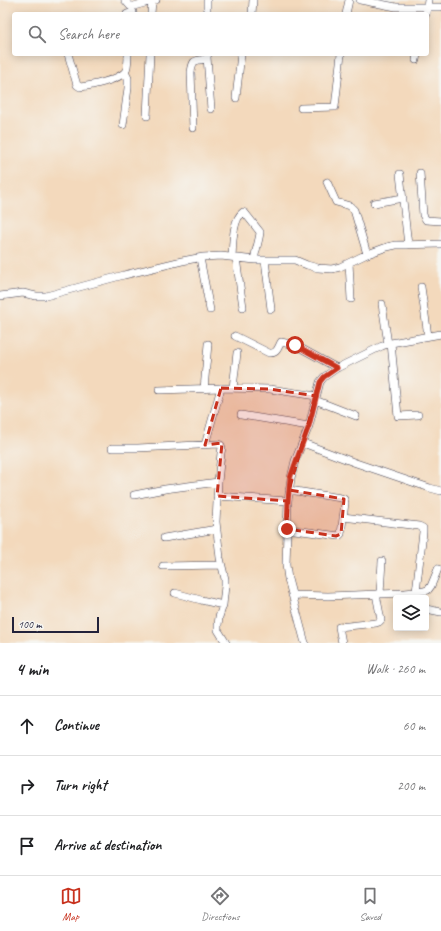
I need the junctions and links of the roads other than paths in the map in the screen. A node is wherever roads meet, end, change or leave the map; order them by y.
1 (124, 0) edge
2 (154, 0) edge
3 (207, 0) edge
4 (253, 0) edge
5 (349, 0) edge
6 (360, 0) edge
7 (375, 2) edge
8 (441, 6) edge
9 (427, 7) edge
10 (396, 10) edge
11 (132, 12) edge
12 (152, 12) edge
13 (207, 12) edge
14 (252, 12) edge
15 (346, 12) edge
16 (69, 56) edge
17 (128, 56) edge
18 (150, 56) edge
19 (208, 56) edge
20 (241, 56) edge
21 (341, 56) edge
22 (125, 72) junction
23 (236, 98) dead end
24 (301, 108) dead end
25 (211, 109) dead end
26 (147, 116) dead end
27 (123, 125) dead end
28 (193, 128) dead end
29 (420, 173) dead end
30 (400, 174) dead end
31 (327, 182) dead end
32 (403, 198) junction
33 (374, 203) dead end
34 (441, 221) edge
35 (408, 244) junction
36 (441, 244) edge
37 (367, 254) junction
38 (234, 257) junction
39 (200, 258) junction
40 (254, 260) junction
41 (265, 260) junction
42 (349, 263) junction
43 (421, 287) dead end
44 (0, 296) edge
45 (351, 299) dead end
46 (382, 304) dead end
47 (243, 306) dead end
48 (271, 309) dead end
49 (210, 310) dead end
50 (441, 334) edge
51 (235, 336) dead end
52 (428, 336) junction
53 (389, 343) junction
54 (208, 344) dead end
55 (237, 353) dead end
56 (337, 368) junction
57 (221, 388) junction
58 (233, 388) junction
59 (204, 389) junction
60 (159, 390) dead end
61 (316, 398) junction
62 (241, 415) dead end
63 (418, 415) dead end
64 (356, 416) dead end
65 (309, 426) junction
66 (303, 443) junction
67 (204, 445) junction
68 (112, 448) dead end
69 (218, 482) junction
70 (289, 490) junction
71 (441, 491) edge
72 (134, 495) dead end
73 (217, 496) junction
74 (288, 501) junction
75 (343, 517) junction
76 (217, 529) junction
77 (287, 529) junction
78 (164, 538) dead end
79 (382, 561) dead end
80 (221, 564) junction
81 (163, 566) dead end
82 (438, 569) dead end
83 (416, 592) junction
84 (175, 593) dead end
85 (378, 594) junction
86 (292, 595) junction
87 (223, 605) junction
88 (429, 610) edge
89 (441, 612) edge
90 (226, 643) edge
91 (305, 643) edge
92 (342, 643) edge

1 - 11 street
2 - 11 street
2 - 12 street
3 - 13 street
4 - 14 street
5 - 15 street
6 - 7 street
7 - 10 street
8 - 9 street
9 - 10 street
16 - 22 street
17 - 22 street
18 - 26 street
19 - 25 street
19 - 28 street
20 - 23 street
21 - 24 street
22 - 27 street
29 - 34 street
30 - 32 street
31 - 37 street
32 - 33 street
32 - 35 street
35 - 36 street
35 - 37 street
37 - 42 street
38 - 39 street
38 - 40 street
38 - 40 street
38 - 47 street
39 - 44 street
39 - 49 street
40 - 41 street
41 - 42 street
41 - 48 street
42 - 45 street
43 - 52 street
46 - 53 street
50 - 52 street
51 - 56 street
52 - 53 street
53 - 56 street
53 - 63 street
54 - 59 street
55 - 58 street
56 - 61 street
57 - 58 street
57 - 59 street
57 - 67 street
58 - 61 street
59 - 60 street
61 - 64 street
61 - 65 street
62 - 65 street
65 - 66 street
66 - 70 street
66 - 71 street
67 - 68 street
67 - 69 street
69 - 72 street
69 - 73 street
70 - 74 street
70 - 75 street
73 - 74 street
73 - 76 street
74 - 77 street
75 - 77 street
75 - 83 street
76 - 78 street
76 - 80 street
77 - 86 street
79 - 85 street
80 - 81 street
80 - 87 street
82 - 83 street
83 - 85 street
84 - 87 street
85 - 86 street
85 - 92 street
86 - 91 street
87 - 90 street
88 - 89 street

